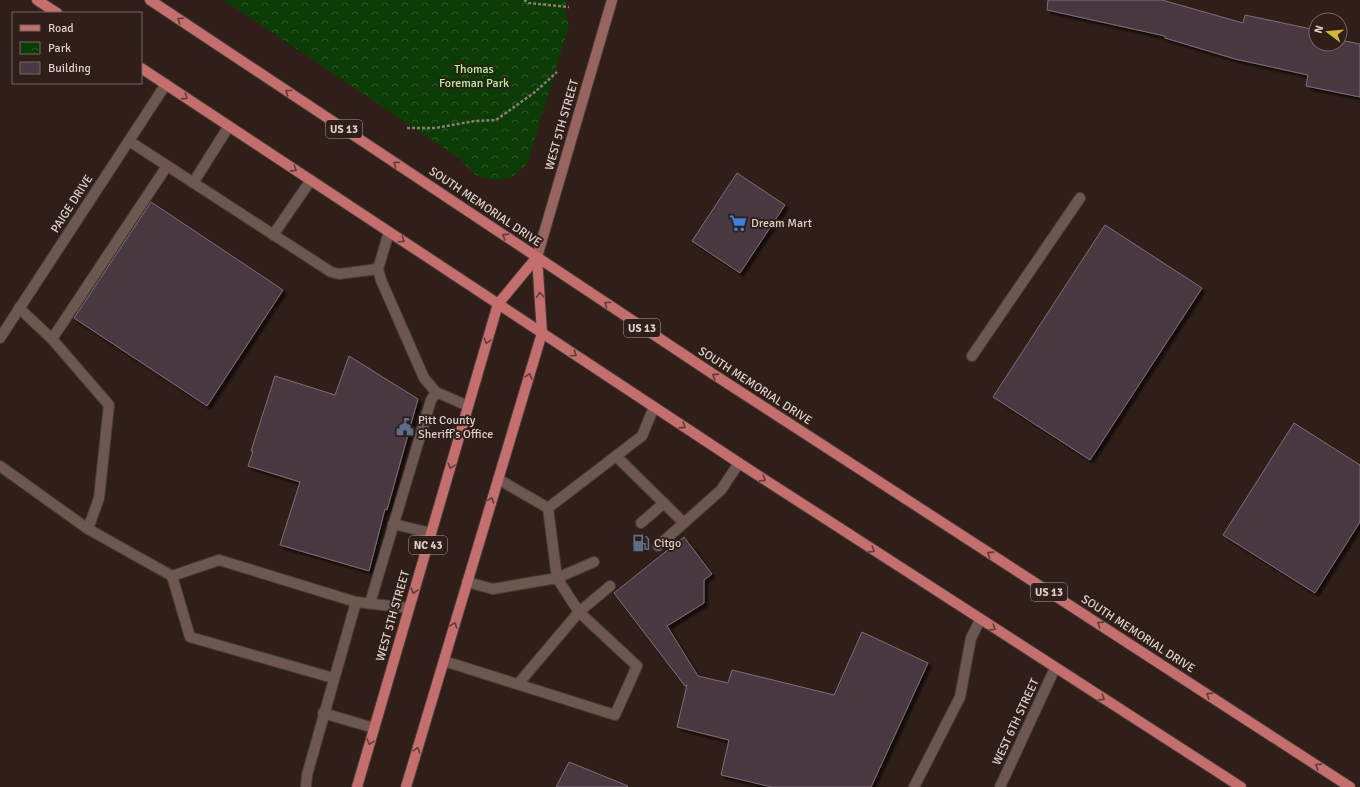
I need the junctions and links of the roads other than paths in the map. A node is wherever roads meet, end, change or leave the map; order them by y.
1 (37, 0) edge
2 (150, 0) edge
3 (612, 0) edge
4 (55, 12) edge
5 (142, 69) edge
6 (166, 84) junction
7 (229, 126) junction
8 (128, 141) junction
9 (167, 166) junction
10 (311, 180) junction
11 (192, 183) junction
12 (1080, 198) dead end
13 (389, 232) junction
14 (273, 235) junction
15 (537, 258) junction
16 (378, 269) junction
17 (498, 304) junction
18 (19, 308) junction
19 (542, 333) junction
20 (0, 338) edge
21 (52, 339) junction
22 (972, 356) dead end
23 (436, 392) junction
24 (468, 406) junction
25 (654, 407) junction
26 (616, 456) junction
27 (739, 463) junction
28 (0, 466) edge
29 (498, 479) junction
30 (664, 503) junction
31 (548, 508) junction
32 (641, 523) dead end
33 (684, 523) junction
34 (393, 524) junction
35 (88, 529) junction
36 (431, 533) junction
37 (658, 546) dead end
38 (594, 562) dead end
39 (172, 576) junction
40 (557, 578) junction
41 (467, 582) junction
42 (610, 586) dead end
43 (356, 602) junction
44 (370, 604) junction
45 (409, 608) junction
46 (579, 612) junction
47 (980, 620) junction
48 (444, 661) junction
49 (1056, 668) junction
50 (333, 678) junction
51 (518, 684) junction
52 (323, 713) junction
53 (374, 728) junction
54 (306, 787) edge
55 (357, 787) edge
56 (406, 787) edge
57 (914, 787) edge
58 (1000, 787) edge
59 (1241, 787) edge
60 (1350, 787) edge

1 - 4 main road
15 -> 2 main road, SOUTH MEMORIAL DRIVE / US 13
3 - 15 main road, WEST 5TH STREET
5 - 6 main road
6 -> 7 main road
6 - 8 street, PAIGE DRIVE
7 -> 10 main road
7 - 11 street
8 - 9 street
8 - 18 street, PAIGE DRIVE
9 - 11 street
9 - 21 street
10 - 13 main road
10 - 14 street
11 - 14 street
12 - 22 street
13 - 16 street
13 -> 17 main road
14 - 16 street
15 - 17 main road, WEST 5TH STREET / NC 43
19 -> 15 main road, WEST 5TH STREET
60 -> 15 main road, SOUTH MEMORIAL DRIVE / US 13
16 - 23 street
17 - 19 main road
17 -> 24 main road, WEST 5TH STREET / NC 43
18 - 20 street, PAIGE DRIVE
18 - 21 street
19 -> 25 main road
29 -> 19 main road, WEST 5TH STREET
21 - 35 street
23 - 24 street
23 - 34 street
24 -> 36 main road, WEST 5TH STREET / NC 43
25 - 26 street
25 -> 27 main road
26 - 30 street
26 - 31 street
27 - 33 street
27 -> 47 main road
28 - 35 street
29 - 31 street
41 -> 29 main road, WEST 5TH STREET
30 - 32 street
30 - 33 street
31 - 40 street
33 - 37 street
34 - 36 street
34 - 44 street
35 - 39 street
36 -> 45 main road, WEST 5TH STREET / NC 43
38 - 40 street
39 - 43 street
39 - 50 street
40 - 41 street
40 - 46 street
48 -> 41 main road, WEST 5TH STREET
42 - 46 street
43 - 44 street
43 - 50 street
44 - 45 street
45 - 53 main road, WEST 5TH STREET / NC 43
46 - 51 street
46 - 51 street
47 -> 49 main road
47 - 57 street
48 - 51 street
56 -> 48 main road, WEST 5TH STREET
49 - 58 street, WEST 6TH STREET
49 -> 59 main road
50 - 52 street
52 - 53 street
52 - 54 street
53 -> 55 main road, WEST 5TH STREET / NC 43

